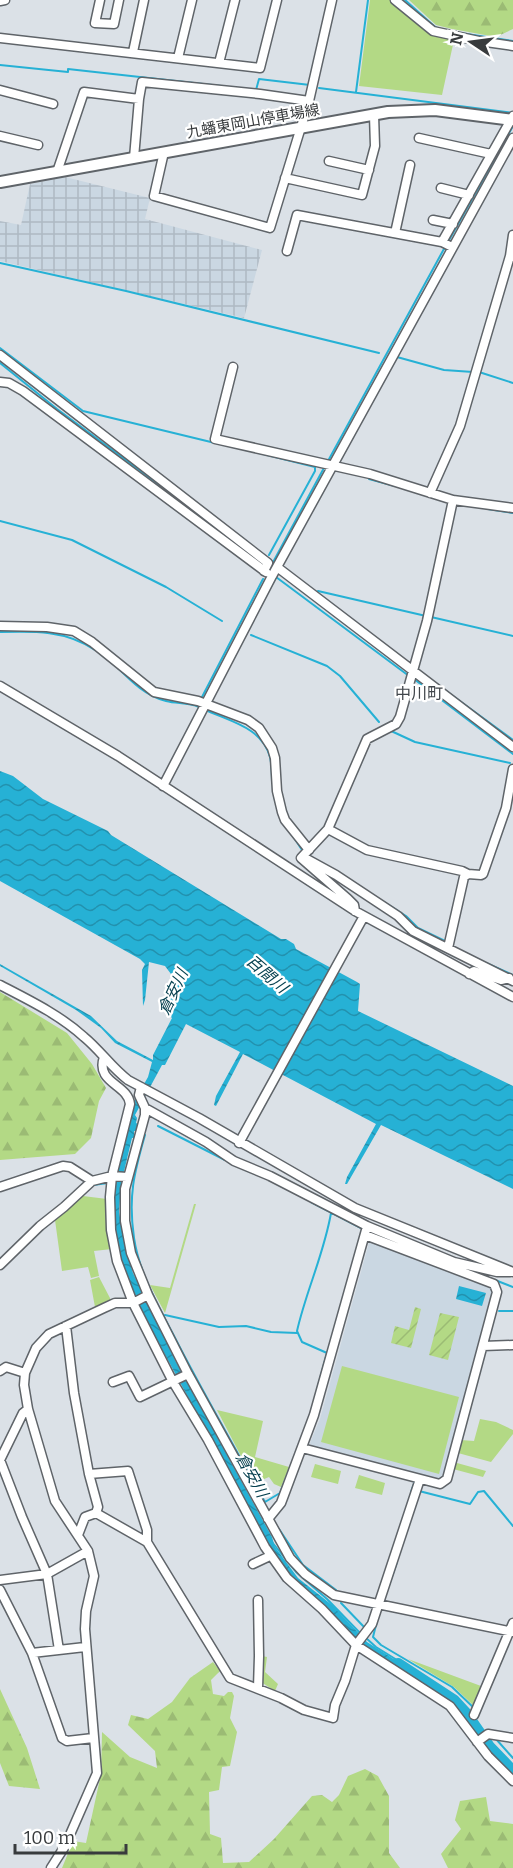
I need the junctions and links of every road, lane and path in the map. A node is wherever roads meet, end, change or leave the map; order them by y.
1 (5, 0) edge
2 (100, 0) edge
3 (119, 0) edge
4 (144, 0) edge
5 (192, 0) edge
6 (235, 0) edge
7 (277, 0) edge
8 (332, 0) edge
9 (395, 0) edge
10 (0, 1) edge
11 (0, 38) edge
12 (513, 46) edge
13 (133, 52) junction
14 (178, 58) junction
15 (219, 63) junction
16 (0, 90) edge
17 (139, 99) junction
18 (309, 101) junction
19 (53, 104) dead end
20 (374, 115) junction
21 (512, 118) edge
22 (302, 128) junction
23 (0, 136) edge
24 (420, 138) dead end
25 (513, 138) edge
26 (38, 145) dead end
27 (164, 152) junction
28 (491, 154) junction
29 (502, 156) junction
30 (134, 158) junction
31 (513, 160) edge
32 (329, 161) dead end
33 (410, 165) dead end
34 (369, 170) junction
35 (57, 172) junction
36 (285, 178) junction
37 (0, 182) edge
38 (441, 188) dead end
39 (469, 195) junction
40 (433, 220) dead end
41 (453, 224) junction
42 (395, 233) junction
43 (513, 235) edge
44 (447, 245) junction
45 (287, 250) dead end
46 (512, 257) edge
47 (1, 359) edge
48 (233, 367) dead end
49 (0, 382) edge
50 (328, 465) junction
51 (430, 493) junction
52 (453, 500) junction
53 (513, 508) edge
54 (277, 567) junction
55 (268, 573) junction
56 (0, 626) edge
57 (413, 673) junction
58 (0, 686) edge
59 (201, 702) junction
60 (513, 747) edge
61 (513, 769) edge
62 (163, 786) junction
63 (328, 829) junction
64 (305, 853) junction
65 (468, 874) junction
66 (355, 911) junction
67 (364, 916) junction
68 (448, 945) junction
69 (469, 974) junction
70 (511, 979) edge
71 (0, 985) edge
72 (513, 997) edge
73 (104, 1057) junction
74 (141, 1087) junction
75 (145, 1108) junction
76 (239, 1143) junction
77 (128, 1177) junction
78 (92, 1181) junction
79 (111, 1181) junction
80 (0, 1187) edge
81 (366, 1231) junction
82 (0, 1265) edge
83 (452, 1265) junction
84 (513, 1272) edge
85 (146, 1295) junction
86 (133, 1303) junction
87 (66, 1326) junction
88 (513, 1345) edge
89 (483, 1346) junction
90 (0, 1371) edge
91 (25, 1373) junction
92 (186, 1375) junction
93 (174, 1381) junction
94 (113, 1382) dead end
95 (28, 1409) junction
96 (302, 1448) junction
97 (89, 1474) junction
98 (420, 1479) junction
99 (96, 1513) junction
100 (268, 1519) junction
101 (78, 1535) junction
102 (147, 1542) junction
103 (272, 1544) junction
104 (88, 1551) junction
105 (270, 1556) junction
106 (254, 1564) dead end
107 (47, 1574) junction
108 (0, 1580) edge
109 (0, 1590) edge
110 (258, 1600) dead end
111 (379, 1605) junction
112 (512, 1628) edge
113 (359, 1641) junction
114 (85, 1647) junction
115 (59, 1650) junction
116 (32, 1653) junction
117 (258, 1688) junction
118 (474, 1715) dead end
119 (93, 1738) junction
120 (513, 1738) edge
121 (481, 1739) junction
122 (513, 1781) edge
123 (51, 1868) edge

1 - 10 street
2 - 3 street
4 - 13 street
5 - 14 street
6 - 15 street
7 - 15 street
8 - 18 street
9 - 12 street
11 - 13 street
13 - 14 street
14 - 15 street
16 - 19 street
17 - 18 street
17 - 30 street
17 - 35 street
18 - 22 street
20 - 21 main road, 九蟠東岡山停車場線
20 - 22 main road, 九蟠東岡山停車場線
20 - 34 street
21 - 28 street
22 - 27 main road, 九蟠東岡山停車場線
22 - 36 street
23 - 26 street
24 - 28 street
25 - 29 street
27 - 30 main road, 九蟠東岡山停車場線
27 - 36 street
28 - 39 street
29 - 31 street
29 - 44 street
30 - 35 main road, 九蟠東岡山停車場線
32 - 34 street
33 - 42 street
34 - 36 street
35 - 37 main road, 九蟠東岡山停車場線
38 - 39 street
39 - 41 street
40 - 41 street
41 - 44 street
42 - 44 street
42 - 45 street
43 - 46 street
44 - 50 street
46 - 51 street
47 - 55 street
48 - 50 street
49 - 55 street
50 - 51 street
50 - 54 street
51 - 52 street
52 - 53 street
52 - 57 street
54 - 55 street
54 - 57 street
55 - 59 street
56 - 59 street
57 - 60 street
57 - 63 street
58 - 62 street
59 - 62 street
59 - 64 street
61 - 65 street
62 - 66 street
63 - 64 street
63 - 65 street
64 - 66 street
64 - 68 street
65 - 68 street
66 - 67 street
67 - 69 street
67 - 76 street
68 - 70 street
69 - 70 street
69 - 72 street
71 - 73 street
73 - 74 street
73 - 79 street
74 - 75 street
74 - 76 street
75 - 77 street
75 - 81 street
76 - 84 street
77 - 79 street
77 - 85 street
78 - 79 street
78 - 80 street
78 - 82 street
79 - 86 street
81 - 83 street
81 - 96 street
83 - 84 street
83 - 89 street
85 - 86 street
85 - 92 street
86 - 87 street
86 - 93 street
87 - 91 street
87 - 97 street
88 - 89 street
89 - 98 street
90 - 91 street
91 - 95 street
92 - 93 street
92 - 100 street
93 - 94 street
93 - 103 street
95 - 101 street
95 - 107 street
96 - 98 street
96 - 100 street
97 - 99 street
97 - 102 street
98 - 111 street
99 - 101 street
99 - 102 street
100 - 103 street
101 - 104 street
102 - 117 street
103 - 105 street
103 - 111 street
104 - 107 street
104 - 114 street
105 - 106 street
105 - 113 street
107 - 108 street
107 - 115 street
109 - 116 street
110 - 117 street
111 - 112 street
111 - 113 street
112 - 118 street
113 - 117 street
113 - 121 street
114 - 115 street
114 - 119 street
115 - 116 street
116 - 119 street
119 - 123 street
120 - 121 street
121 - 122 street

